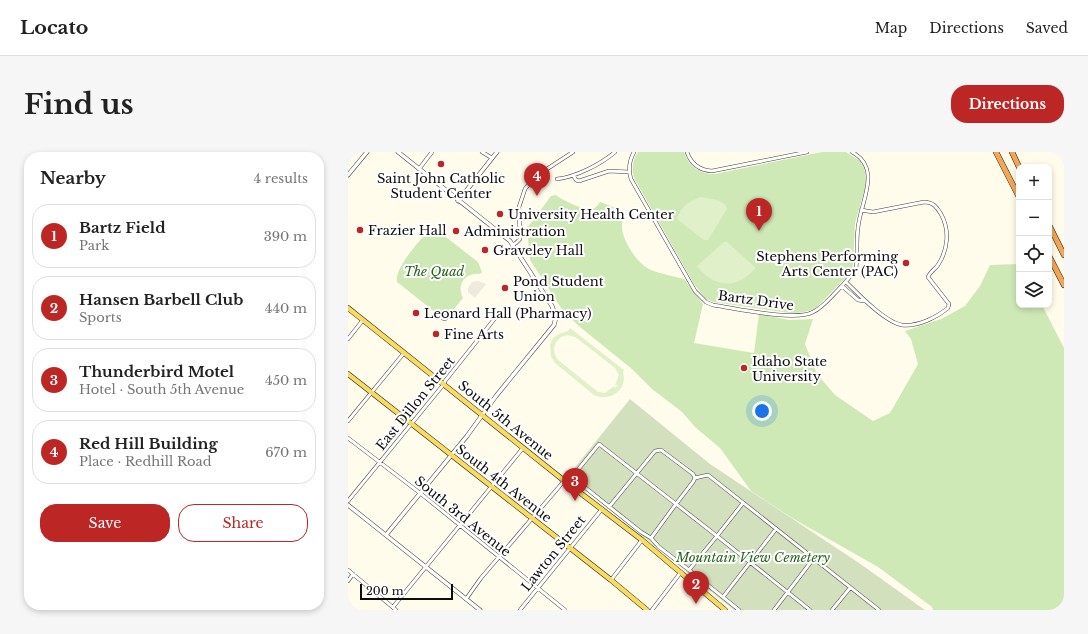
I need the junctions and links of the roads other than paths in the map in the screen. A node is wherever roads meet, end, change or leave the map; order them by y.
1 (367, 152) edge
2 (398, 152) edge
3 (432, 152) edge
4 (482, 152) edge
5 (497, 152) edge
6 (573, 152) edge
7 (615, 152) edge
8 (634, 152) edge
9 (687, 152) edge
10 (807, 152) edge
11 (852, 152) edge
12 (996, 152) edge
13 (1012, 152) edge
14 (492, 158) junction
15 (1018, 164) edge
16 (419, 168) junction
17 (630, 172) junction
18 (348, 175) edge
19 (573, 175) junction
20 (557, 179) dead end
21 (1016, 191) edge
22 (458, 201) junction
23 (861, 210) junction
24 (1052, 231) edge
25 (512, 244) junction
26 (1064, 255) edge
27 (1052, 262) edge
28 (846, 282) junction
29 (1064, 285) edge
30 (842, 286) junction
31 (864, 301) junction
32 (348, 308) edge
33 (496, 317) dead end
34 (443, 319) joint
35 (363, 320) junction
36 (348, 339) edge
37 (404, 353) junction
38 (348, 374) edge
39 (444, 384) junction
40 (372, 392) junction
41 (482, 415) junction
42 (348, 421) edge
43 (412, 424) junction
44 (348, 438) edge
45 (523, 448) junction
46 (451, 455) junction
47 (379, 463) junction
48 (637, 473) junction
49 (695, 478) junction
50 (564, 481) junction
51 (491, 487) junction
52 (420, 493) junction
53 (348, 501) edge
54 (743, 503) junction
55 (676, 504) junction
56 (348, 505) edge
57 (609, 507) junction
58 (602, 508) junction
59 (532, 518) junction
60 (460, 526) junction
61 (776, 529) junction
62 (386, 534) junction
63 (717, 536) junction
64 (651, 538) junction
65 (642, 540) junction
66 (570, 548) junction
67 (499, 558) junction
68 (814, 558) junction
69 (750, 563) junction
70 (426, 567) junction
71 (348, 570) edge
72 (689, 570) junction
73 (681, 572) junction
74 (354, 574) junction
75 (610, 580) junction
76 (348, 581) edge
77 (850, 588) junction
78 (538, 589) junction
79 (788, 592) junction
80 (724, 597) junction
81 (466, 599) junction
82 (393, 607) junction
83 (396, 610) edge
84 (480, 610) edge
85 (520, 610) edge
86 (566, 610) edge
87 (647, 610) edge
88 (652, 610) edge
89 (725, 610) edge
90 (740, 610) edge
91 (774, 610) edge
92 (810, 610) edge
93 (832, 610) edge
94 (879, 610) edge

1 - 18 street
2 - 16 street
3 - 16 street
4 - 14 street
5 - 14 street
6 - 25 street
7 - 19 street
8 - 17 street
9 - 10 street
11 - 23 street, Bartz Drive
12 - 21 highway
13 - 15 highway
14 - 22 street
16 - 22 street
17 - 19 street
17 - 30 street, Bartz Drive
19 - 20 street
22 - 25 street
23 - 28 street, Bartz Drive
23 - 31 street
24 - 26 highway
25 - 41 street
27 - 29 highway
28 - 30 street, Bartz Drive
28 - 31 street
30 - 31 street
32 - 35 main road, South 5th Avenue
33 - 39 street, East Dillon Street
34 - 34 street
35 - 36 street
35 - 37 main road, South 5th Avenue
37 - 39 main road, South 5th Avenue
37 - 40 street
38 - 40 main road, South 4th Avenue
39 - 41 main road, South 5th Avenue
39 - 43 street, East Dillon Street
40 - 42 street
40 - 43 main road, South 4th Avenue
41 - 45 main road, South 5th Avenue
41 - 46 street
43 - 46 main road, South 4th Avenue
43 - 47 street, East Dillon Street
44 - 47 street, South 3rd Avenue
45 - 50 main road, South 5th Avenue
45 - 51 street
46 - 51 main road, South 4th Avenue
46 - 52 street
47 - 52 street, South 3rd Avenue
47 - 53 street, East Dillon Street
48 - 49 street
48 - 55 street
48 - 57 street
48 - 57 street
49 - 54 street
49 - 55 street
50 - 58 main road, South 5th Avenue
50 - 59 street
51 - 59 main road, South 4th Avenue
51 - 60 street
52 - 60 street, South 3rd Avenue
52 - 62 street
54 - 61 street
54 - 63 street
55 - 63 street
55 - 64 street
56 - 62 street
57 - 64 street
58 - 65 main road, South 5th Avenue
58 - 66 street, Lawton Street
59 - 66 main road, South 4th Avenue
59 - 67 street
60 - 67 street, South 3rd Avenue
60 - 70 street
61 - 68 street
61 - 69 street
62 - 70 street
63 - 69 street
63 - 72 street
64 - 72 street
65 - 73 main road, South 5th Avenue
65 - 75 street
66 - 75 main road, South 4th Avenue
66 - 78 street, Lawton Street
67 - 78 street, South 3rd Avenue
67 - 81 street
68 - 77 street
68 - 79 street
69 - 79 street
69 - 80 street
70 - 81 street
70 - 82 street
71 - 74 street
72 - 80 street
73 - 88 street
73 - 89 main road, South 5th Avenue
74 - 76 street
74 - 82 street
75 - 87 main road, South 4th Avenue
77 - 93 street
77 - 94 street
78 - 85 street, Lawton Street
78 - 86 street, South 3rd Avenue
79 - 91 street
79 - 92 street
80 - 90 street
81 - 84 street
82 - 83 street

